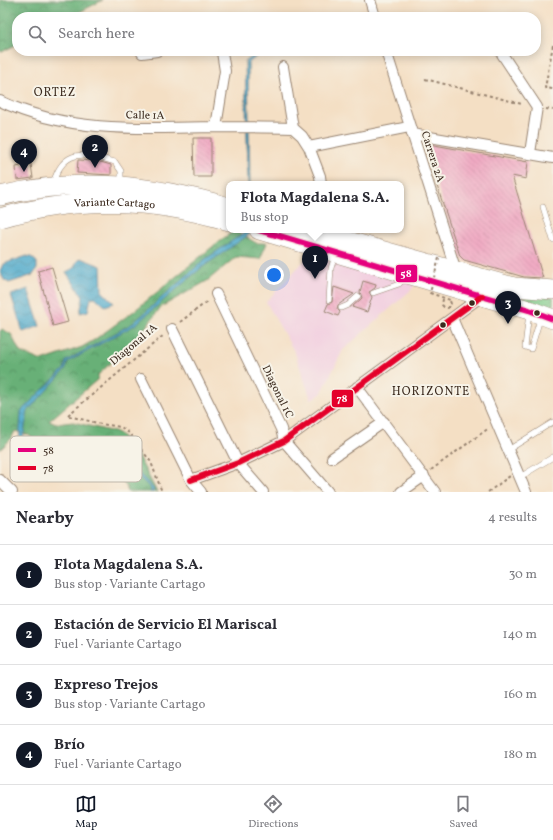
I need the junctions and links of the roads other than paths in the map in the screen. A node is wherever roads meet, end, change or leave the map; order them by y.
1 (370, 0) edge
2 (374, 12) edge
3 (222, 56) edge
4 (388, 56) edge
5 (503, 56) edge
6 (283, 68) dead end
7 (0, 101) edge
8 (216, 127) junction
9 (293, 128) junction
10 (410, 130) junction
11 (309, 147) junction
12 (530, 153) junction
13 (553, 158) edge
14 (321, 181) edge
15 (121, 185) junction
16 (52, 187) junction
17 (0, 196) edge
18 (226, 206) edge
19 (543, 207) dead end
20 (0, 218) edge
21 (226, 220) edge
22 (269, 233) edge
23 (328, 233) edge
24 (553, 240) edge
25 (336, 253) junction
26 (456, 271) junction
27 (407, 273) junction
28 (553, 290) edge
29 (373, 293) dead end
30 (216, 294) road end
31 (358, 296) dead end
32 (482, 296) junction
33 (329, 300) dead end
34 (341, 308) dead end
35 (541, 315) edge
36 (452, 318) junction
37 (172, 328) road end
38 (141, 379) dead end
39 (357, 387) junction
40 (384, 422) junction
41 (553, 422) edge
42 (284, 441) junction
43 (508, 450) junction
44 (553, 457) edge
45 (332, 458) dead end
46 (238, 462) junction
47 (519, 474) junction
48 (424, 476) junction
49 (0, 480) edge
50 (191, 480) junction
51 (12, 492) edge
52 (201, 492) edge
53 (264, 492) edge
54 (328, 492) edge
55 (401, 492) edge
56 (435, 492) edge
57 (526, 492) edge

1 - 2 street
3 - 8 street
4 - 10 street, Carrera 2A
5 - 12 street
6 - 9 street
7 - 8 street, Calle 1A
8 - 9 street, Calle 1A
9 - 11 street
10 - 11 street
10 - 12 street
10 - 26 street, Carrera 2A
11 - 14 street
12 - 13 street
15 - 16 highway, Variante Cartago
15 - 16 lane
15 - 18 highway, Variante Cartago
16 - 17 highway, Variante Cartago
19 - 24 lane
20 - 21 highway, Variante Cartago
22 - 25 highway
23 - 26 highway
25 - 27 highway
25 - 33 lane
26 - 28 highway
27 - 29 lane
27 - 32 highway
30 - 42 street, Diagonal 1C
31 - 34 lane
32 - 35 highway
32 - 36 street
35 - 35 lane
36 - 39 street
36 - 43 street
37 - 46 street
38 - 50 street
39 - 40 street
39 - 42 street
40 - 45 street
40 - 48 street
41 - 43 lane
42 - 46 street
42 - 54 street, Diagonal 1C
43 - 47 street
44 - 47 lane
46 - 50 street
46 - 53 street
47 - 57 street
48 - 55 street
48 - 56 street
49 - 51 street
50 - 52 street

